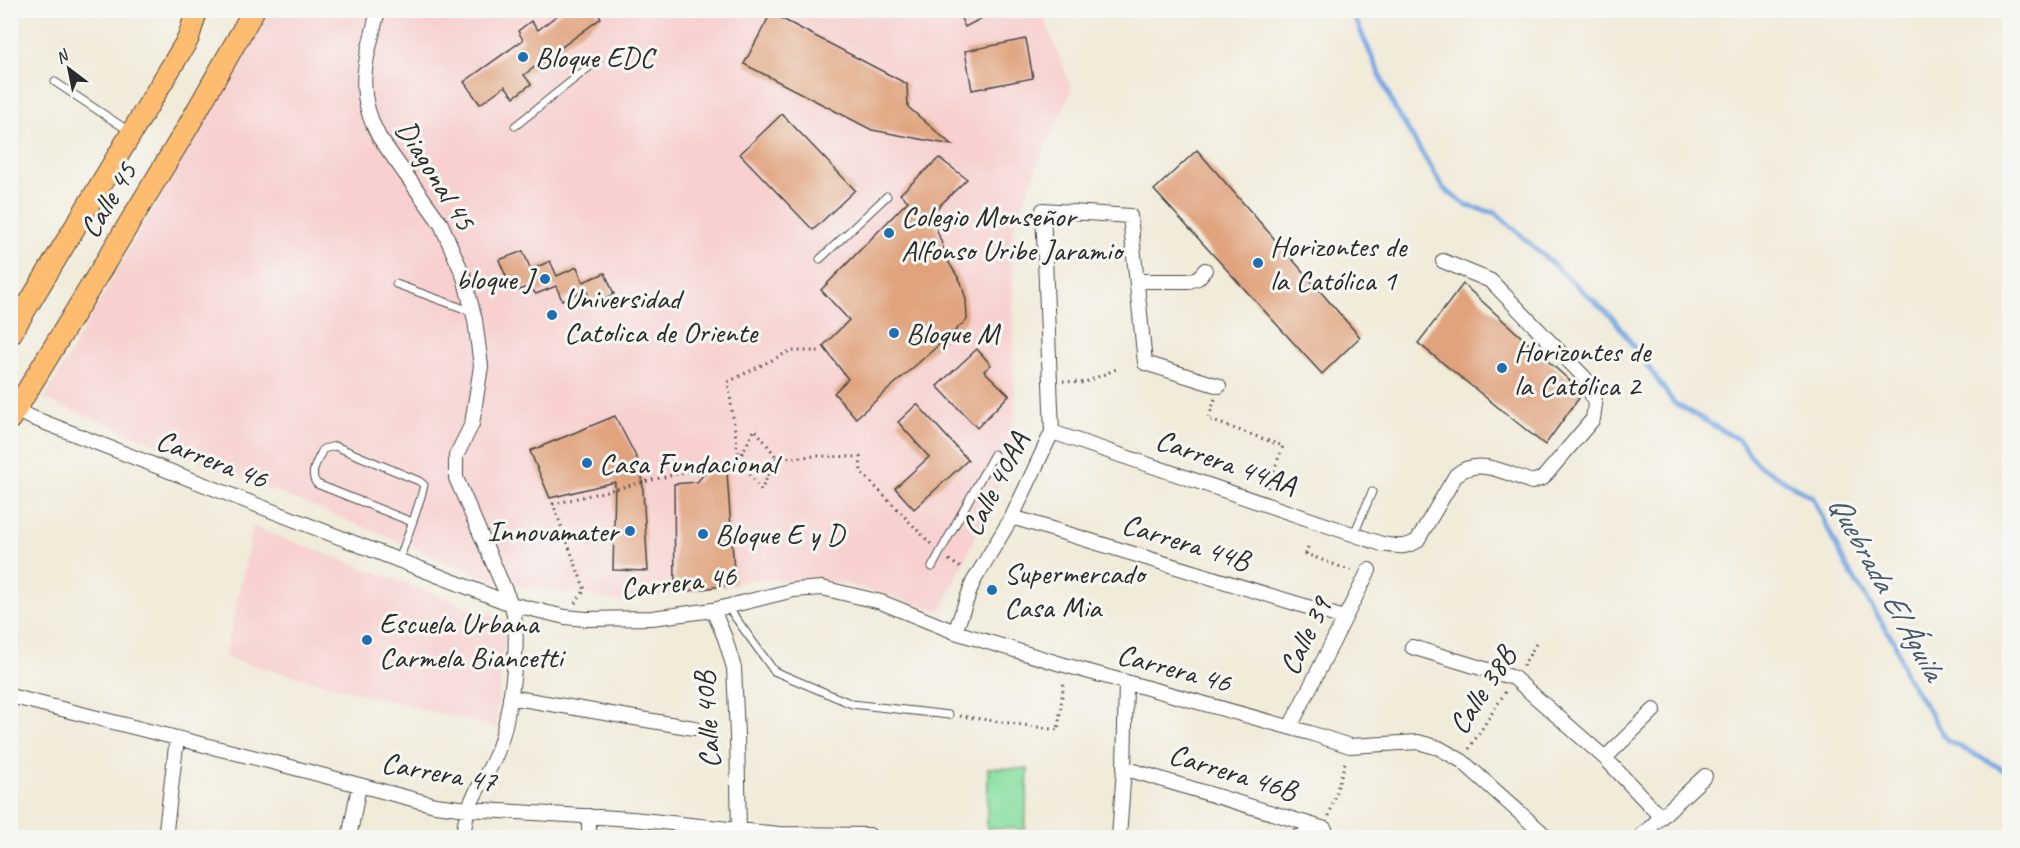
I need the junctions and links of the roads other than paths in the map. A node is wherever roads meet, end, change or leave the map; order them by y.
1 (197, 10) edge
2 (254, 10) edge
3 (378, 10) edge
4 (598, 60) dead end
5 (55, 82) dead end
6 (515, 126) dead end
7 (131, 132) junction
8 (887, 196) dead end
9 (820, 259) dead end
10 (1443, 261) dead end
11 (1205, 270) dead end
12 (1137, 282) junction
13 (396, 284) dead end
14 (19, 301) edge
15 (473, 312) junction
16 (10, 335) edge
17 (1219, 386) road end
18 (12, 413) edge
19 (1052, 432) junction
20 (994, 454) dead end
21 (1372, 492) dead end
22 (1012, 517) junction
23 (412, 522) junction
24 (1354, 534) junction
25 (399, 561) junction
26 (932, 567) dead end
27 (1367, 572) road end
28 (511, 604) junction
29 (720, 608) junction
30 (1344, 618) junction
31 (955, 632) junction
32 (1412, 647) dead end
33 (1126, 683) junction
34 (10, 696) edge
35 (510, 697) junction
36 (1654, 710) dead end
37 (949, 715) road end
38 (1290, 727) junction
39 (694, 728) dead end
40 (177, 738) junction
41 (1605, 758) junction
42 (1124, 768) junction
43 (1705, 776) dead end
44 (359, 786) junction
45 (468, 809) junction
46 (589, 816) junction
47 (1661, 817) junction
48 (681, 830) edge
49 (739, 830) junction
50 (1327, 833) edge
51 (780, 836) edge
52 (869, 836) edge
53 (165, 837) edge
54 (349, 837) edge
55 (464, 837) edge
56 (589, 837) edge
57 (1119, 837) edge
58 (1295, 837) edge
59 (1548, 837) edge
60 (1639, 837) edge

1 - 7 main road, Calle 45
2 - 18 main road, Calle 45
3 - 15 street, Diagonal 45
4 - 6 lane
5 - 7 lane
7 - 14 main road, Calle 45
8 - 9 lane
10 - 24 street, Carrera 44AA
11 - 12 street
12 - 17 street
12 - 19 street, Calle 40AA
13 - 15 lane
14 - 16 main road, Calle 45
15 - 28 street, Diagonal 45
18 - 25 street, Carrera 46
19 - 22 street, Calle 40AA
19 - 24 street, Carrera 44AA
20 - 26 lane
21 - 24 lane
22 - 30 street, Carrera 44B
22 - 31 street, Calle 40AA
23 - 23 lane
23 - 25 lane
25 - 28 street, Carrera 46
27 - 30 street, Calle 39
28 - 29 street, Carrera 46
28 - 35 street, Diagonal 45
29 - 31 street, Carrera 46
29 - 37 lane
29 - 49 street, Calle 40B
30 - 38 street, Calle 39
31 - 33 street, Carrera 46
32 - 41 street
33 - 38 street, Carrera 46
33 - 42 street
34 - 40 street, Carrera 47
35 - 39 street
35 - 45 street, Diagonal 45
36 - 41 street
38 - 59 street, Carrera 46
40 - 44 street, Carrera 47
40 - 53 street
41 - 47 street
42 - 50 street, Carrera 46B
42 - 57 street
43 - 47 street
44 - 45 street, Carrera 47
44 - 54 street
45 - 46 street, Carrera 47
45 - 55 street, Diagonal 45
46 - 48 street, Carrera 47
46 - 56 street
47 - 60 street
48 - 49 street, Carrera 47
49 - 51 street, Carrera 47
50 - 58 street
51 - 52 street, Carrera 47

